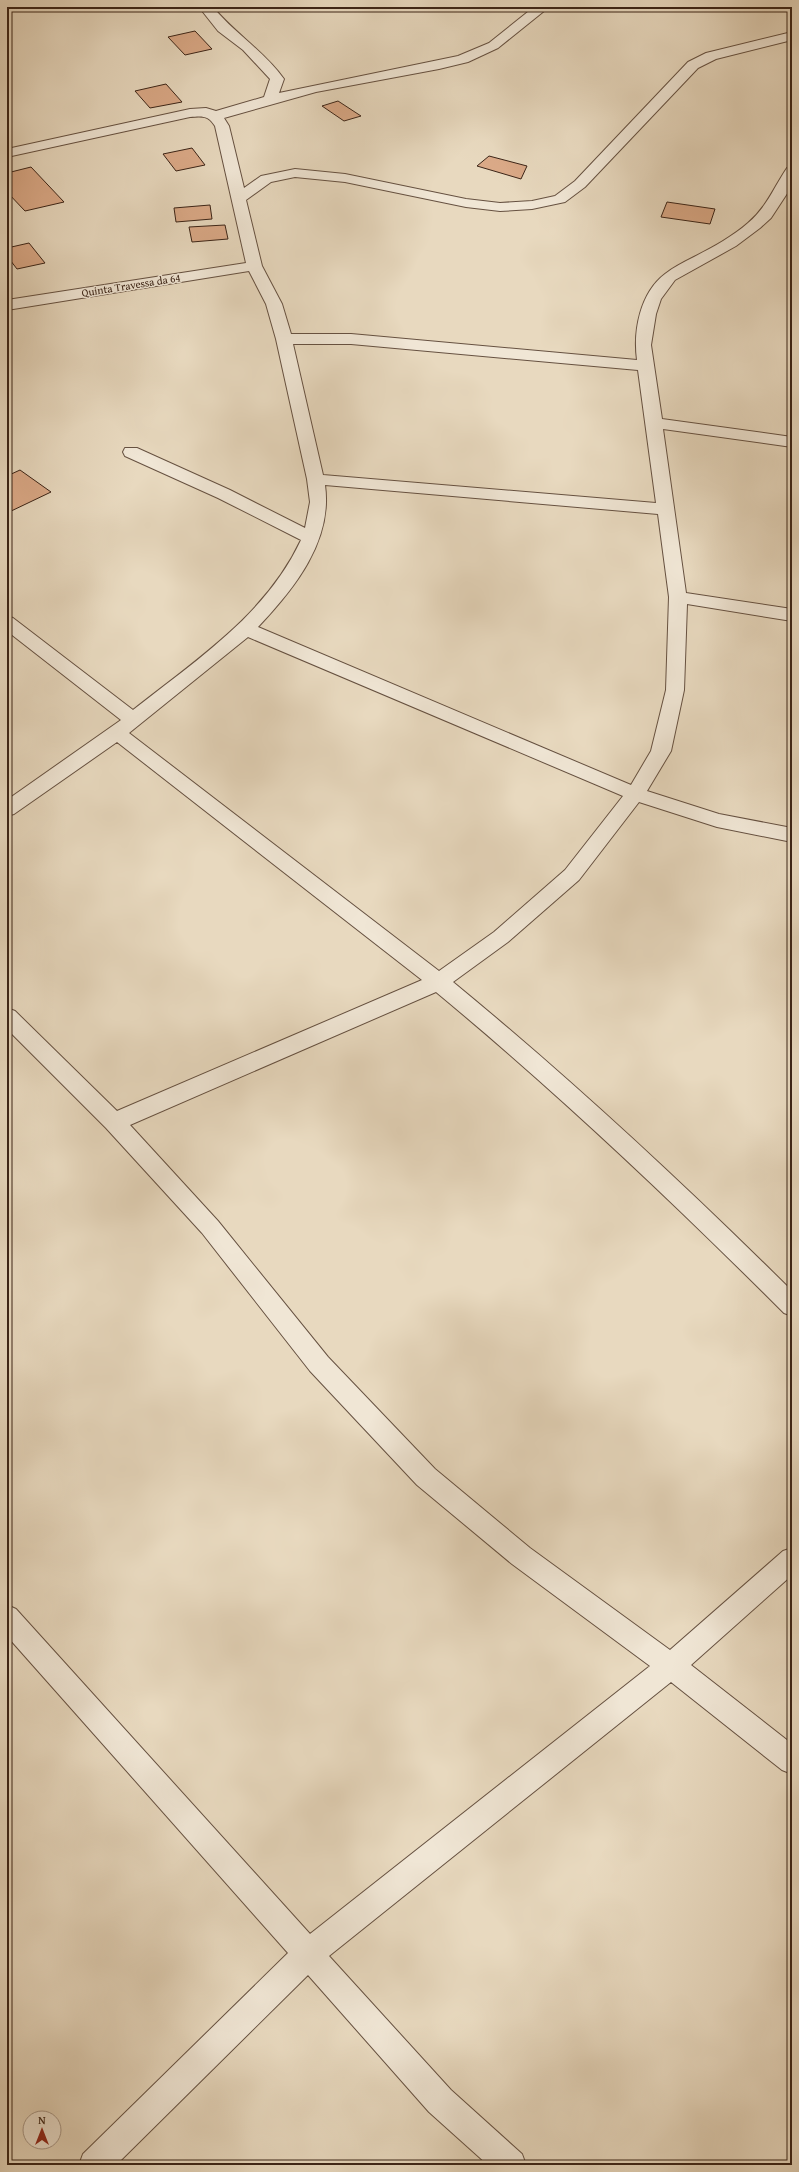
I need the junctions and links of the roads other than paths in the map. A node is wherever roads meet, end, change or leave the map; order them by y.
1 (206, 7) edge
2 (542, 7) edge
3 (792, 36) edge
4 (270, 99) junction
5 (216, 116) junction
6 (7, 153) edge
7 (792, 171) edge
8 (238, 199) junction
9 (254, 266) junction
10 (7, 305) edge
11 (284, 340) junction
12 (645, 366) junction
13 (655, 423) junction
14 (792, 442) edge
15 (131, 452) dead end
16 (316, 479) junction
17 (665, 509) junction
18 (311, 538) junction
19 (678, 597) junction
20 (792, 615) edge
21 (7, 622) edge
22 (246, 629) junction
23 (133, 720) junction
24 (117, 733) junction
25 (635, 794) junction
26 (7, 809) edge
27 (792, 835) edge
28 (438, 982) junction
29 (7, 1016) edge
30 (114, 1122) junction
31 (792, 1306) edge
32 (792, 1559) edge
33 (7, 1617) edge
34 (671, 1666) junction
35 (792, 1760) edge
36 (307, 1955) junction
37 (94, 2165) edge
38 (511, 2165) edge

1 - 4 street
2 - 4 street
3 - 8 street
4 - 5 street
5 - 6 street
5 - 8 street
7 - 12 street
8 - 9 street
9 - 10 street, Quinta Travessa da 64
9 - 11 street
11 - 12 street
11 - 16 street
12 - 13 street
13 - 14 street
13 - 17 street
15 - 18 street
16 - 17 street
16 - 18 street
17 - 19 street
18 - 22 street
19 - 20 street
19 - 25 street
21 - 23 street
22 - 23 street
22 - 25 street
23 - 24 street
24 - 26 street
24 - 28 street
25 - 27 street
25 - 28 street
28 - 30 street
28 - 31 street
29 - 30 street
30 - 34 street
32 - 34 street
33 - 36 street
34 - 35 street
34 - 36 street
36 - 37 street
36 - 38 street

